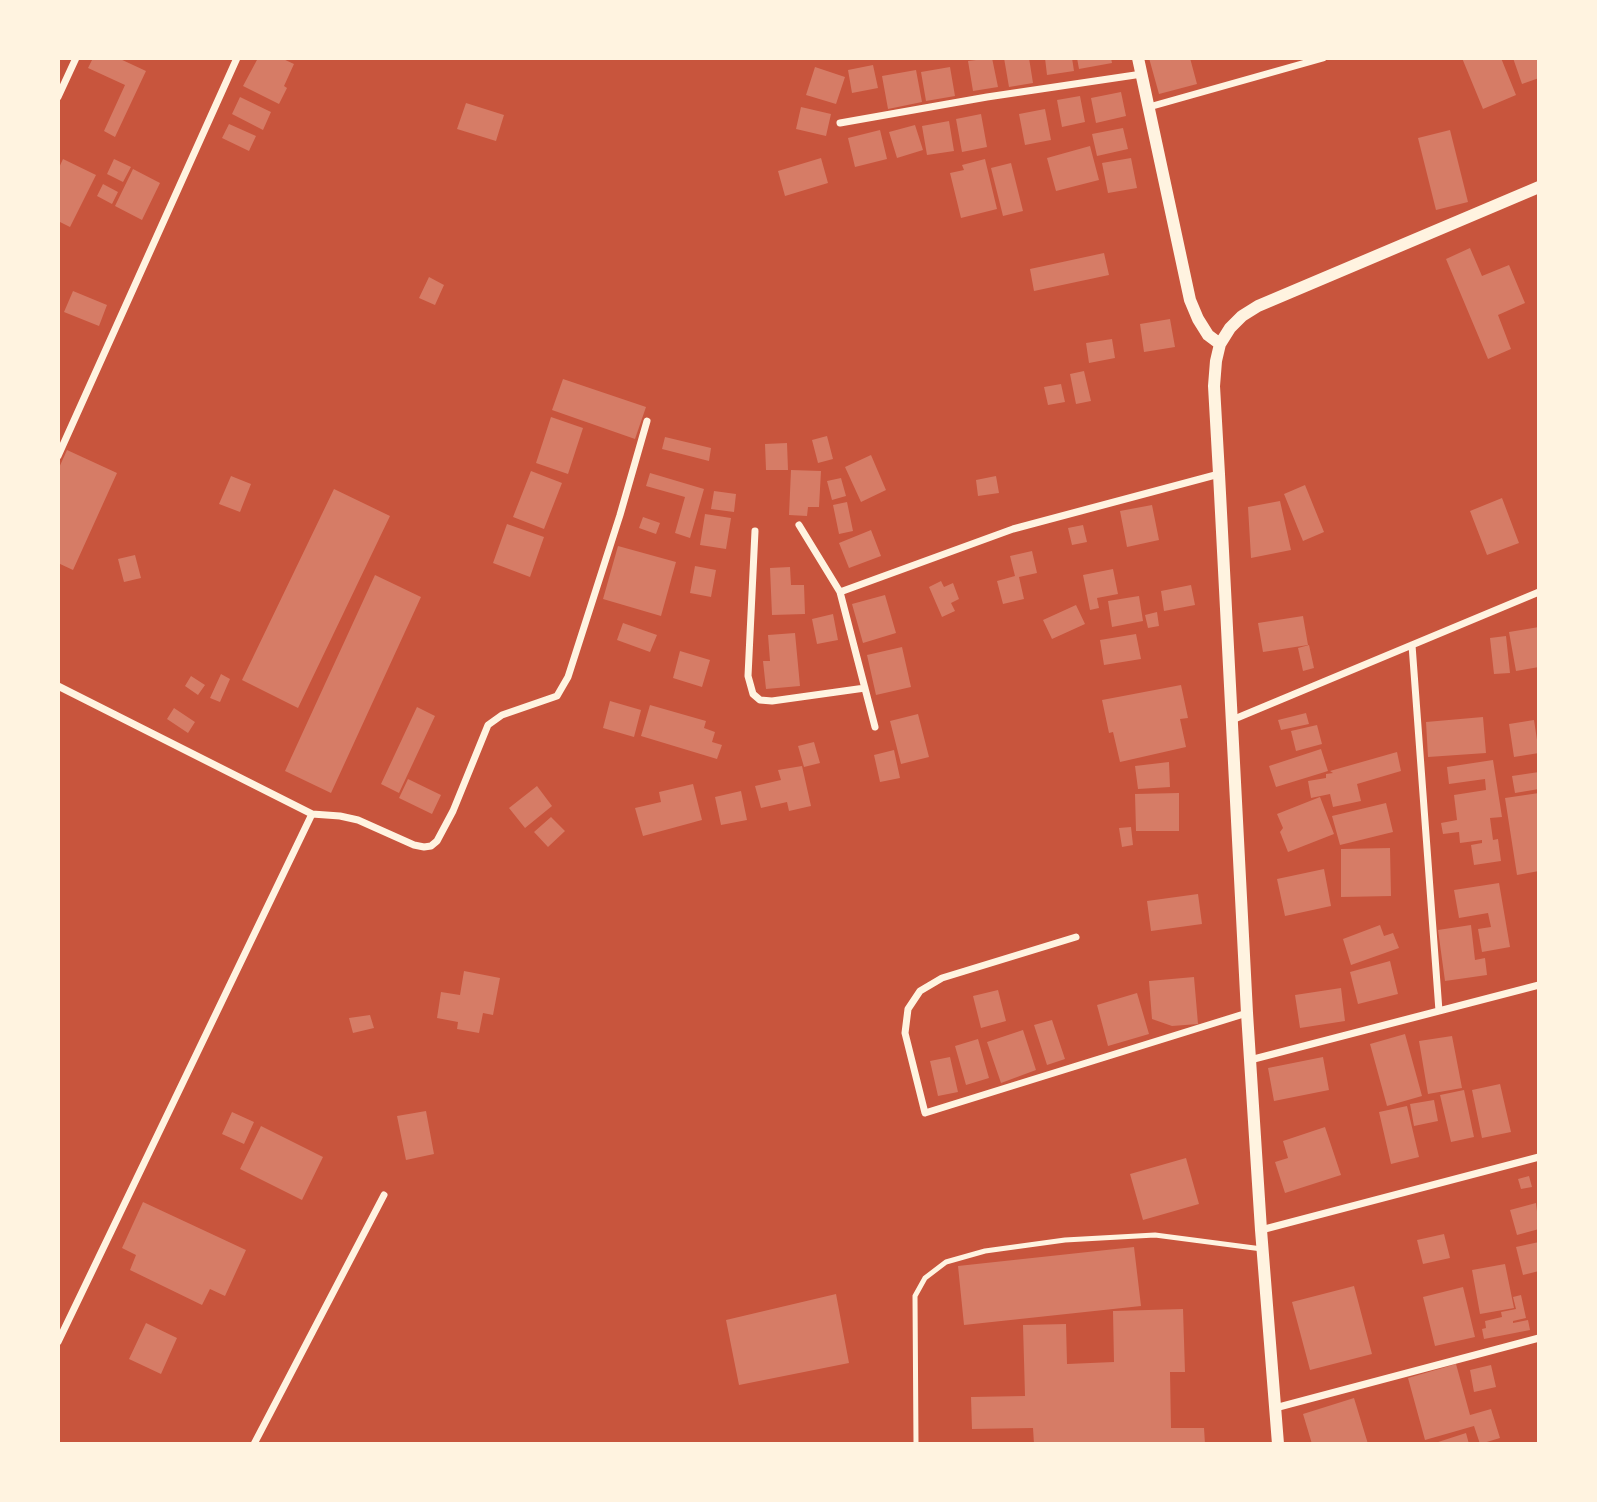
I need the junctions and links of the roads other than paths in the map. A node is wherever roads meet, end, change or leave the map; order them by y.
1 (76, 58) edge
2 (237, 58) edge
3 (1138, 58) edge
4 (1323, 58) edge
5 (1142, 74) junction
6 (58, 97) edge
7 (1149, 107) junction
8 (840, 123) dead end
9 (1539, 187) edge
10 (1220, 344) junction
11 (646, 421) dead end
12 (58, 456) edge
13 (1219, 474) junction
14 (799, 524) dead end
15 (755, 531) dead end
16 (841, 592) junction
17 (1539, 592) edge
18 (1412, 645) junction
19 (58, 686) edge
20 (865, 688) junction
21 (1231, 720) junction
22 (875, 727) dead end
23 (312, 814) junction
24 (1076, 937) dead end
25 (1539, 985) edge
26 (1440, 1011) junction
27 (1247, 1013) junction
28 (1250, 1060) junction
29 (1539, 1157) edge
30 (384, 1195) dead end
31 (1261, 1230) junction
32 (1262, 1249) junction
33 (1539, 1338) edge
34 (58, 1342) edge
35 (1275, 1408) junction
36 (254, 1444) edge
37 (916, 1444) edge
38 (1278, 1444) edge

1 - 6 street
2 - 12 street
3 - 5 street
4 - 7 street
5 - 7 street
5 - 8 street
7 - 10 street
9 - 10 street
10 - 13 street
11 - 23 street
13 - 16 street
13 - 21 street
14 - 16 street
15 - 20 street
16 - 20 street
17 - 18 street
18 - 21 street
18 - 26 street
19 - 23 street
20 - 22 street
21 - 27 street
23 - 34 street
24 - 27 street
25 - 26 street
26 - 28 street
27 - 28 street
28 - 31 street
29 - 31 street
30 - 36 street
31 - 32 street
32 - 35 street
32 - 37 lane
33 - 35 street
35 - 38 street

